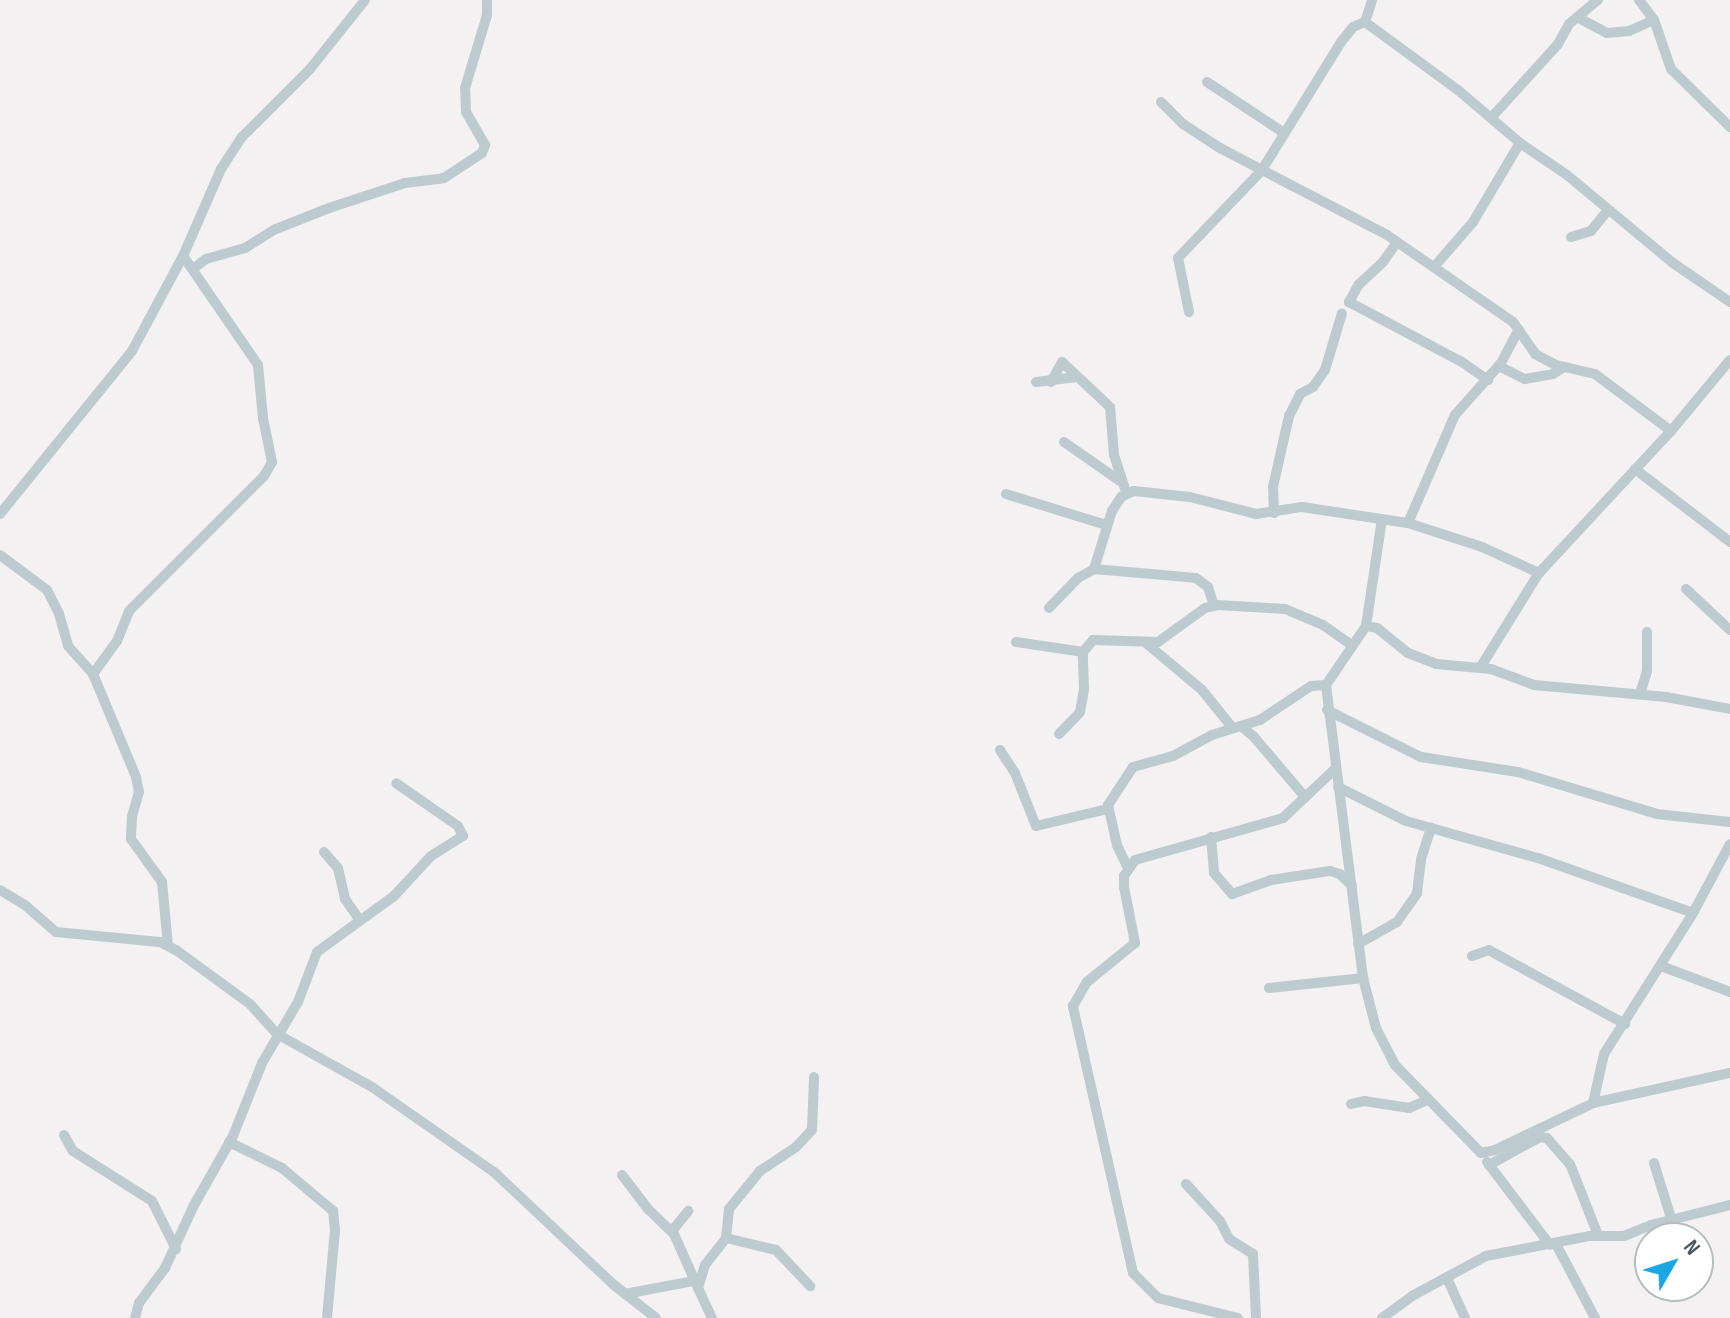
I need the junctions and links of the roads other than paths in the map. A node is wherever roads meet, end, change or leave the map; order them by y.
1 (365, 0) edge
2 (487, 0) edge
3 (1372, 0) edge
4 (1639, 0) edge
5 (1594, 2) edge
6 (1577, 17) junction
7 (1654, 20) junction
8 (1365, 22) junction
9 (1207, 82) dead end
10 (1161, 102) dead end
11 (1491, 118) junction
12 (1730, 127) edge
13 (1284, 133) junction
14 (1520, 143) junction
15 (1262, 170) junction
16 (1608, 210) junction
17 (1571, 237) dead end
18 (1397, 242) junction
19 (183, 256) junction
20 (1434, 267) junction
21 (193, 269) junction
22 (1730, 302) edge
23 (1189, 312) dead end
24 (1342, 313) dead end
25 (1519, 329) junction
26 (1730, 360) edge
27 (1499, 366) junction
28 (1564, 367) junction
29 (1077, 377) junction
30 (1488, 380) junction
31 (1036, 382) dead end
32 (1051, 382) junction
33 (1671, 431) junction
34 (1064, 442) dead end
35 (1635, 469) junction
36 (1124, 488) junction
37 (1006, 494) dead end
38 (1274, 513) junction
39 (0, 514) edge
40 (1382, 519) junction
41 (1408, 523) junction
42 (1106, 525) junction
43 (1730, 542) edge
44 (0, 555) edge
45 (1094, 569) junction
46 (1539, 573) junction
47 (1686, 589) dead end
48 (1214, 606) junction
49 (1049, 608) dead end
50 (1366, 626) junction
51 (1730, 630) edge
52 (1647, 632) dead end
53 (1016, 642) dead end
54 (1145, 642) junction
55 (1352, 645) junction
56 (1083, 652) junction
57 (1480, 668) junction
58 (93, 674) junction
59 (1326, 685) junction
60 (1640, 694) junction
61 (1730, 709) edge
62 (1327, 710) junction
63 (1237, 727) junction
64 (1059, 734) dead end
65 (1000, 750) dead end
66 (1336, 768) junction
67 (396, 783) dead end
68 (1338, 787) junction
69 (1305, 797) junction
70 (1108, 809) junction
71 (1730, 822) edge
72 (1431, 828) junction
73 (1211, 837) junction
74 (1730, 844) edge
75 (324, 852) dead end
76 (1727, 858) edge
77 (1128, 868) junction
78 (1352, 886) junction
79 (0, 890) edge
80 (1693, 913) junction
81 (359, 919) junction
82 (1358, 944) junction
83 (168, 946) junction
84 (1472, 956) dead end
85 (1661, 966) junction
86 (1363, 978) junction
87 (1269, 988) dead end
88 (1730, 992) edge
89 (1625, 1024) junction
90 (277, 1034) junction
91 (1730, 1073) edge
92 (814, 1077) dead end
93 (1427, 1100) junction
94 (1593, 1103) junction
95 (1351, 1104) dead end
96 (64, 1135) dead end
97 (229, 1142) junction
98 (1481, 1153) junction
99 (1654, 1163) dead end
100 (1489, 1165) junction
101 (622, 1175) dead end
102 (1186, 1184) dead end
103 (1730, 1205) edge
104 (688, 1211) dead end
105 (1672, 1221) junction
106 (672, 1231) junction
107 (1598, 1235) junction
108 (726, 1238) junction
109 (1553, 1244) junction
110 (176, 1249) junction
111 (1447, 1278) junction
112 (695, 1284) junction
113 (810, 1286) dead end
114 (625, 1294) junction
115 (135, 1318) edge
116 (327, 1318) edge
117 (656, 1318) edge
118 (712, 1318) edge
119 (1234, 1318) edge
120 (1256, 1318) edge
121 (1382, 1318) edge
122 (1465, 1318) edge
123 (1595, 1318) edge

1 - 19 street
2 - 21 street
3 - 8 street
4 - 7 street
5 - 6 street
6 - 7 street
6 - 11 street
7 - 12 street
8 - 11 street
8 - 13 street
9 - 13 street
10 - 15 street
11 - 14 street
13 - 15 street
14 - 16 street
14 - 20 street
15 - 18 street
15 - 23 street
16 - 17 street
16 - 22 street
18 - 20 street
18 - 30 street
19 - 21 street
19 - 39 street
20 - 25 street
21 - 58 street
24 - 38 street
25 - 27 street
25 - 28 street
26 - 33 street
27 - 28 street
27 - 30 street
28 - 33 street
29 - 32 street
29 - 32 street
29 - 36 street
30 - 41 street
31 - 32 street
33 - 35 street
34 - 36 street
35 - 43 street
35 - 46 street
36 - 38 street
36 - 42 street
37 - 42 street
38 - 40 street
40 - 41 street
40 - 50 street
41 - 46 street
42 - 45 street
44 - 58 street
45 - 48 street
45 - 49 street
46 - 57 street
47 - 51 street
48 - 54 street
48 - 55 street
50 - 55 street
50 - 57 street
52 - 60 street
53 - 56 street
54 - 56 street
54 - 63 street
55 - 59 street
56 - 64 street
57 - 60 street
58 - 83 street
59 - 62 street
59 - 63 street
60 - 61 street
62 - 66 street
62 - 71 street
63 - 69 street
63 - 70 street
65 - 70 street
66 - 68 street
66 - 69 street
67 - 81 street
68 - 72 street
68 - 78 street
69 - 73 street
70 - 77 street
72 - 80 street
72 - 82 street
73 - 77 street
73 - 78 street
74 - 76 street
75 - 81 street
76 - 80 street
77 - 119 street
78 - 82 street
79 - 83 street
80 - 85 street
81 - 90 street
82 - 86 street
83 - 90 street
84 - 89 street
85 - 88 street
85 - 89 street
86 - 87 street
86 - 93 street
89 - 94 street
90 - 97 street
90 - 114 street
91 - 94 street
92 - 108 street
93 - 95 street
93 - 98 street
94 - 98 street
96 - 110 street
97 - 110 street
97 - 116 street
98 - 100 street
99 - 105 street
100 - 107 street
100 - 109 street
101 - 106 street
102 - 120 street
103 - 105 street
104 - 106 street
105 - 107 street
106 - 112 street
107 - 109 street
108 - 112 street
108 - 113 street
109 - 111 street
109 - 123 street
110 - 115 street
111 - 121 street
111 - 122 street
112 - 114 street
112 - 118 street
114 - 117 street

